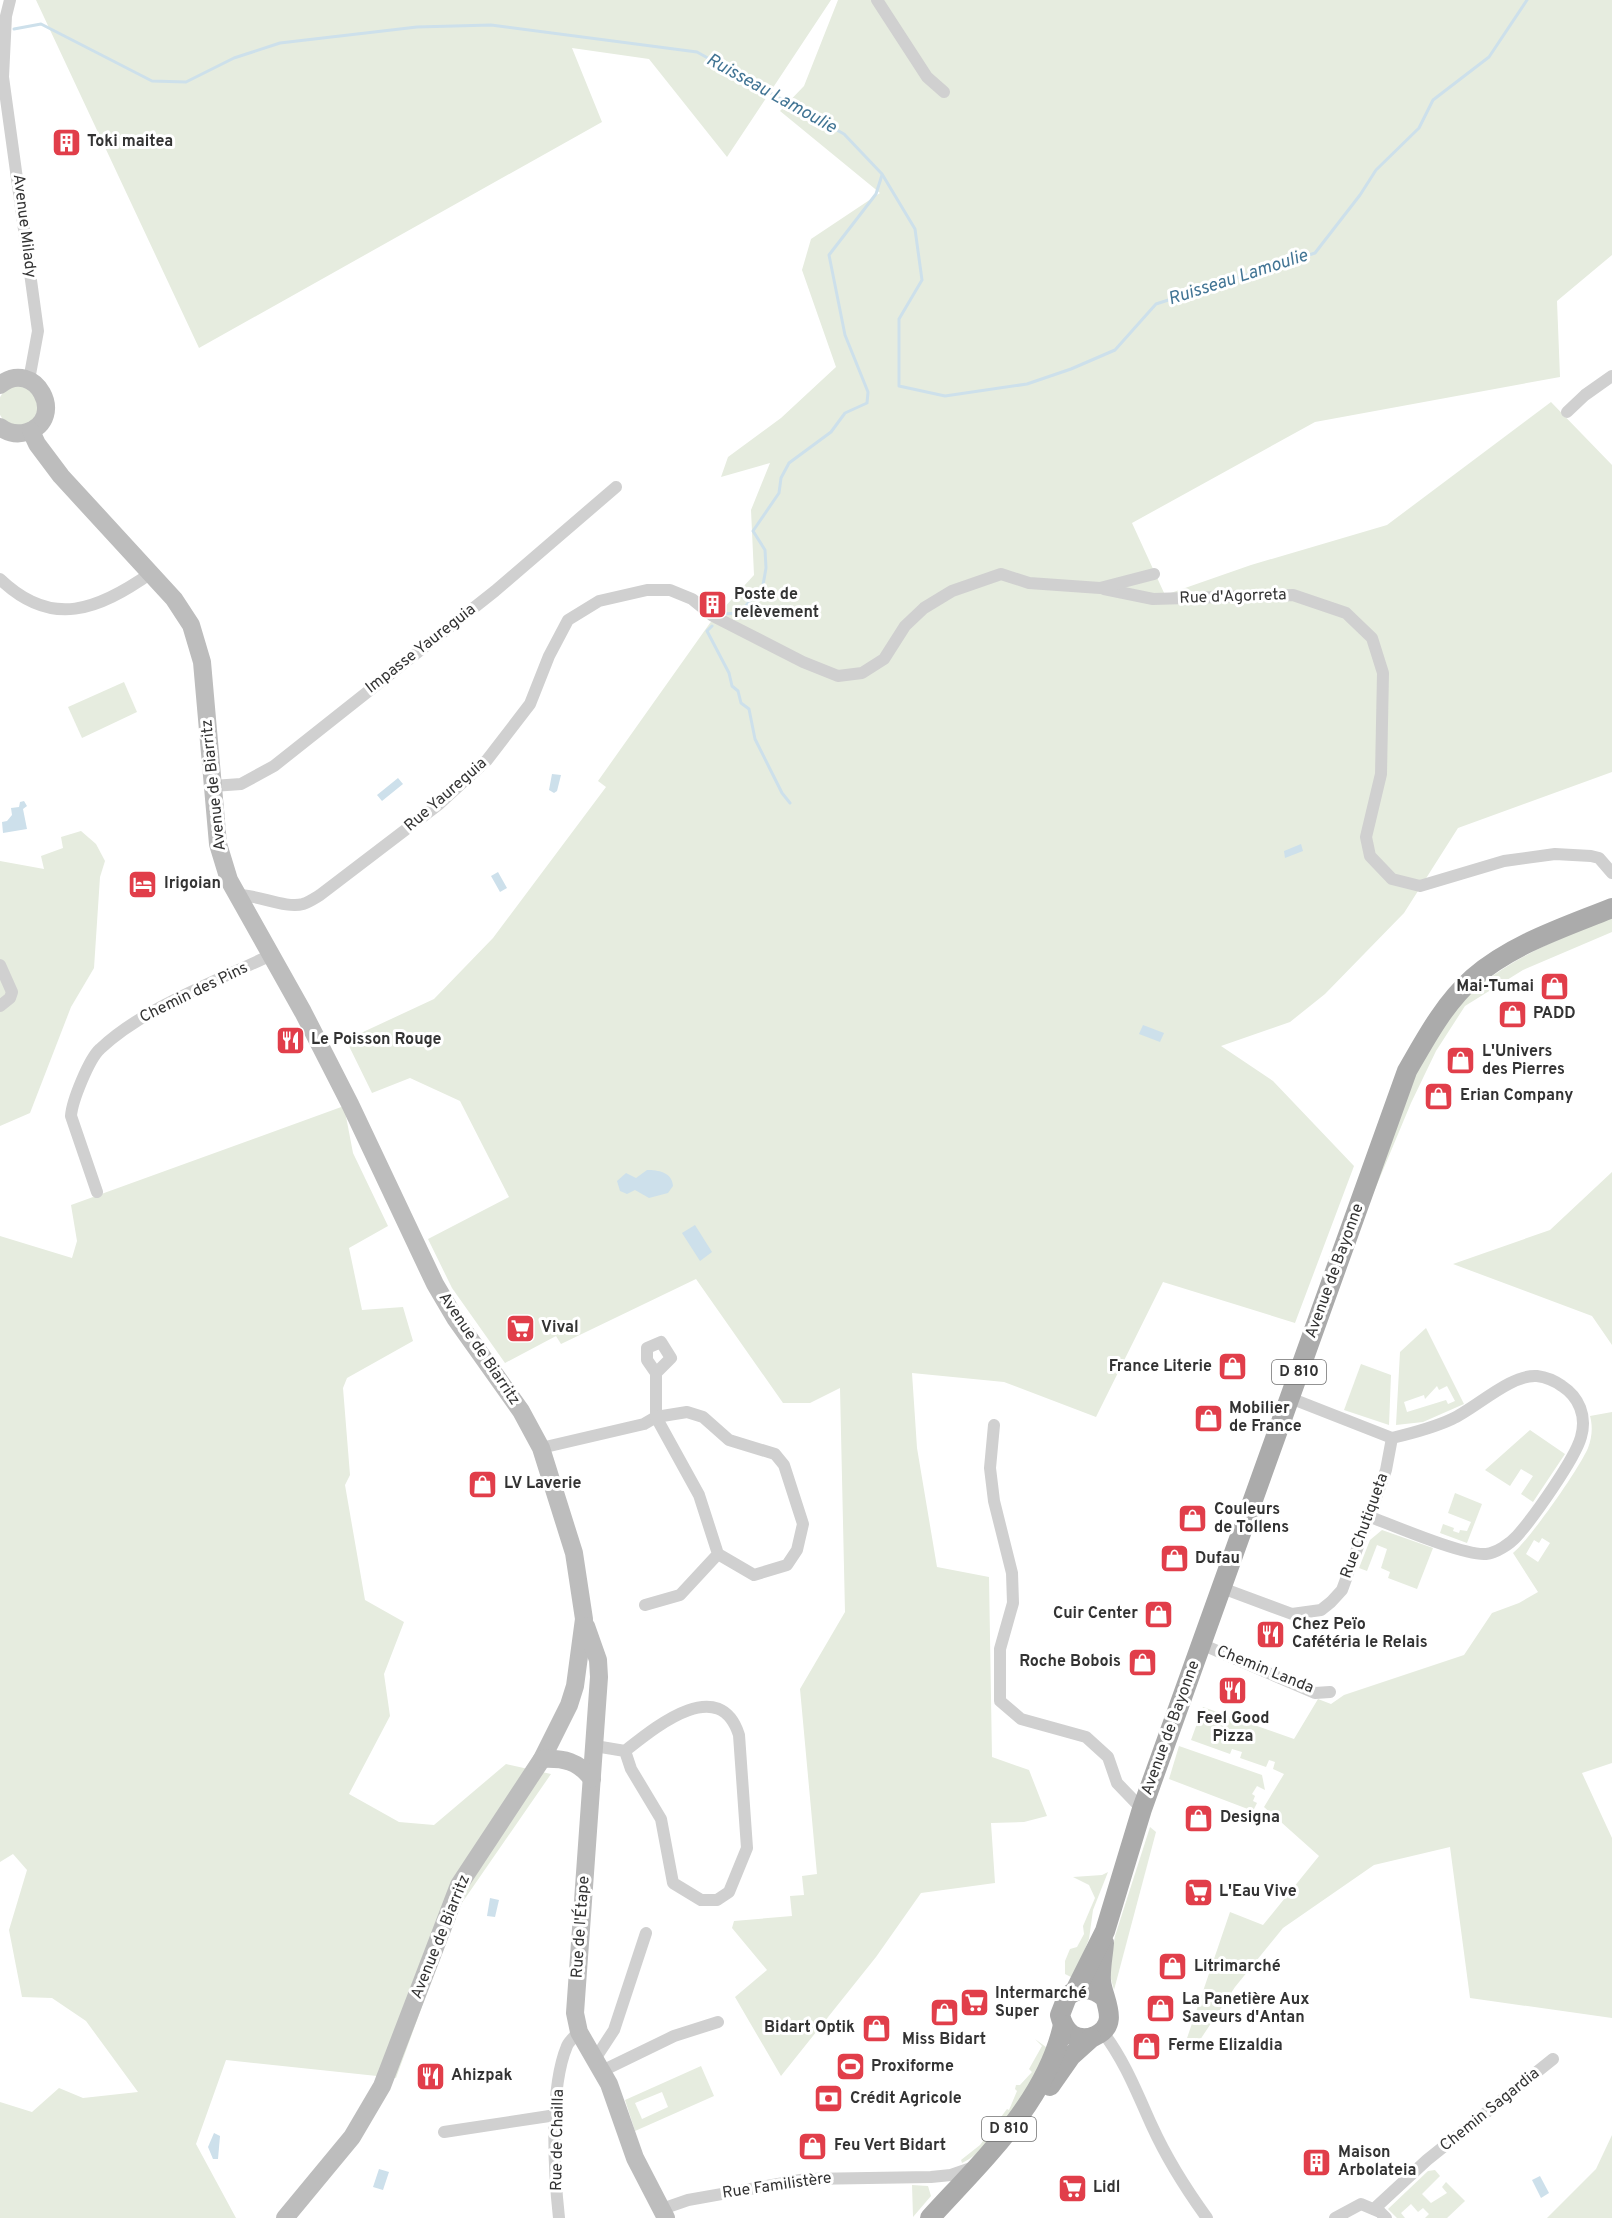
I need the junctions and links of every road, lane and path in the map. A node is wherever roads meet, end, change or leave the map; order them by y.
1 (10, 0) edge
2 (877, 0) edge
3 (944, 92) dead end
4 (1612, 376) edge
5 (29, 380) junction
6 (0, 385) edge
7 (1567, 412) dead end
8 (0, 427) edge
9 (31, 431) junction
10 (616, 487) dead end
11 (151, 573) junction
12 (1001, 574) joint
13 (1154, 574) dead end
14 (0, 579) edge
15 (1100, 588) junction
16 (213, 786) junction
17 (1612, 873) edge
18 (236, 895) junction
19 (1612, 908) edge
20 (271, 955) junction
21 (0, 965) edge
22 (0, 1006) edge
23 (97, 1192) dead end
24 (656, 1373) dead end
25 (1290, 1398) junction
26 (656, 1416) junction
27 (994, 1425) dead end
28 (1392, 1438) junction
29 (541, 1448) junction
30 (1368, 1516) junction
31 (718, 1554) junction
32 (1222, 1588) junction
33 (645, 1605) dead end
34 (584, 1619) junction
35 (1201, 1644) junction
36 (1330, 1692) dead end
37 (595, 1746) junction
38 (625, 1751) junction
39 (542, 1759) junction
40 (592, 1779) junction
41 (1142, 1809) junction
42 (1105, 1931) junction
43 (646, 1933) dead end
44 (1075, 1991) junction
45 (1104, 1997) junction
46 (718, 2022) dead end
47 (1063, 2025) junction
48 (579, 2032) junction
49 (1097, 2034) junction
50 (1553, 2059) dead end
51 (599, 2065) junction
52 (556, 2115) junction
53 (444, 2132) dead end
54 (931, 2177) junction
55 (956, 2180) junction
56 (1374, 2209) junction
57 (664, 2213) edge
58 (285, 2218) edge
59 (560, 2218) edge
60 (921, 2218) edge
61 (930, 2218) edge
62 (938, 2218) edge
63 (944, 2218) edge
64 (1207, 2218) edge
65 (1335, 2218) edge
66 (1386, 2218) edge

1 - 5 street, Avenue Milady
2 - 3 street
4 - 7 street
5 - 6 main road
5 - 9 main road
8 - 9 main road
9 - 11 main road, Avenue de Biarritz
10 - 16 street, Impasse Yaureguia
11 - 14 street
11 - 16 main road, Avenue de Biarritz
12 - 15 street, Rue d'Agorreta
12 - 18 street, Rue Yaureguia
13 - 15 street, Rue d'Agorreta
15 - 17 street, Rue d'Agorreta
16 - 18 main road, Avenue de Biarritz
18 - 20 main road, Avenue de Biarritz
19 - 25 main road, Avenue de Bayonne / D 810
20 - 23 street, Chemin des Pins
20 - 29 main road, Avenue de Biarritz
21 - 22 street
24 - 26 street
25 - 28 street
25 - 32 main road, Avenue de Bayonne / D 810
26 - 29 street
26 - 31 street
26 - 31 street
27 - 41 street
28 - 30 street, Rue Chutiqueta
28 - 30 street
29 - 34 main road, Avenue de Biarritz
30 - 32 street, Rue Chutiqueta
31 - 33 street
32 - 35 main road, Avenue de Bayonne / D 810
34 - 37 main road, Rue de l'Étape
34 - 39 main road, Avenue de Biarritz
35 - 36 street, Chemin Landa
35 - 41 main road, Avenue de Bayonne / D 810
37 - 38 street
37 - 40 main road, Rue de l'Étape
38 - 38 street
39 - 40 main road
39 - 58 main road, Avenue de Biarritz
40 - 48 main road, Rue de l'Étape
41 - 42 main road, Avenue de Bayonne / D 810
42 - 44 main road, D 810
42 - 45 main road, D 810
43 - 51 street
44 - 45 main road
44 - 47 main road
45 - 49 main road
46 - 51 street
47 - 49 main road
47 - 55 main road, D 810
48 - 51 main road, Rue de l'Étape
48 - 52 street, Rue de Chailla
49 - 63 main road
49 - 64 street
50 - 56 street, Chemin Sagardia
51 - 57 main road, Rue de l'Étape
52 - 53 street
52 - 59 street, Rue de Chailla
54 - 55 street, Rue Familistère
54 - 57 street, Rue Familistère
54 - 60 street
55 - 61 main road, D 810
55 - 62 street
56 - 65 street
56 - 66 street

